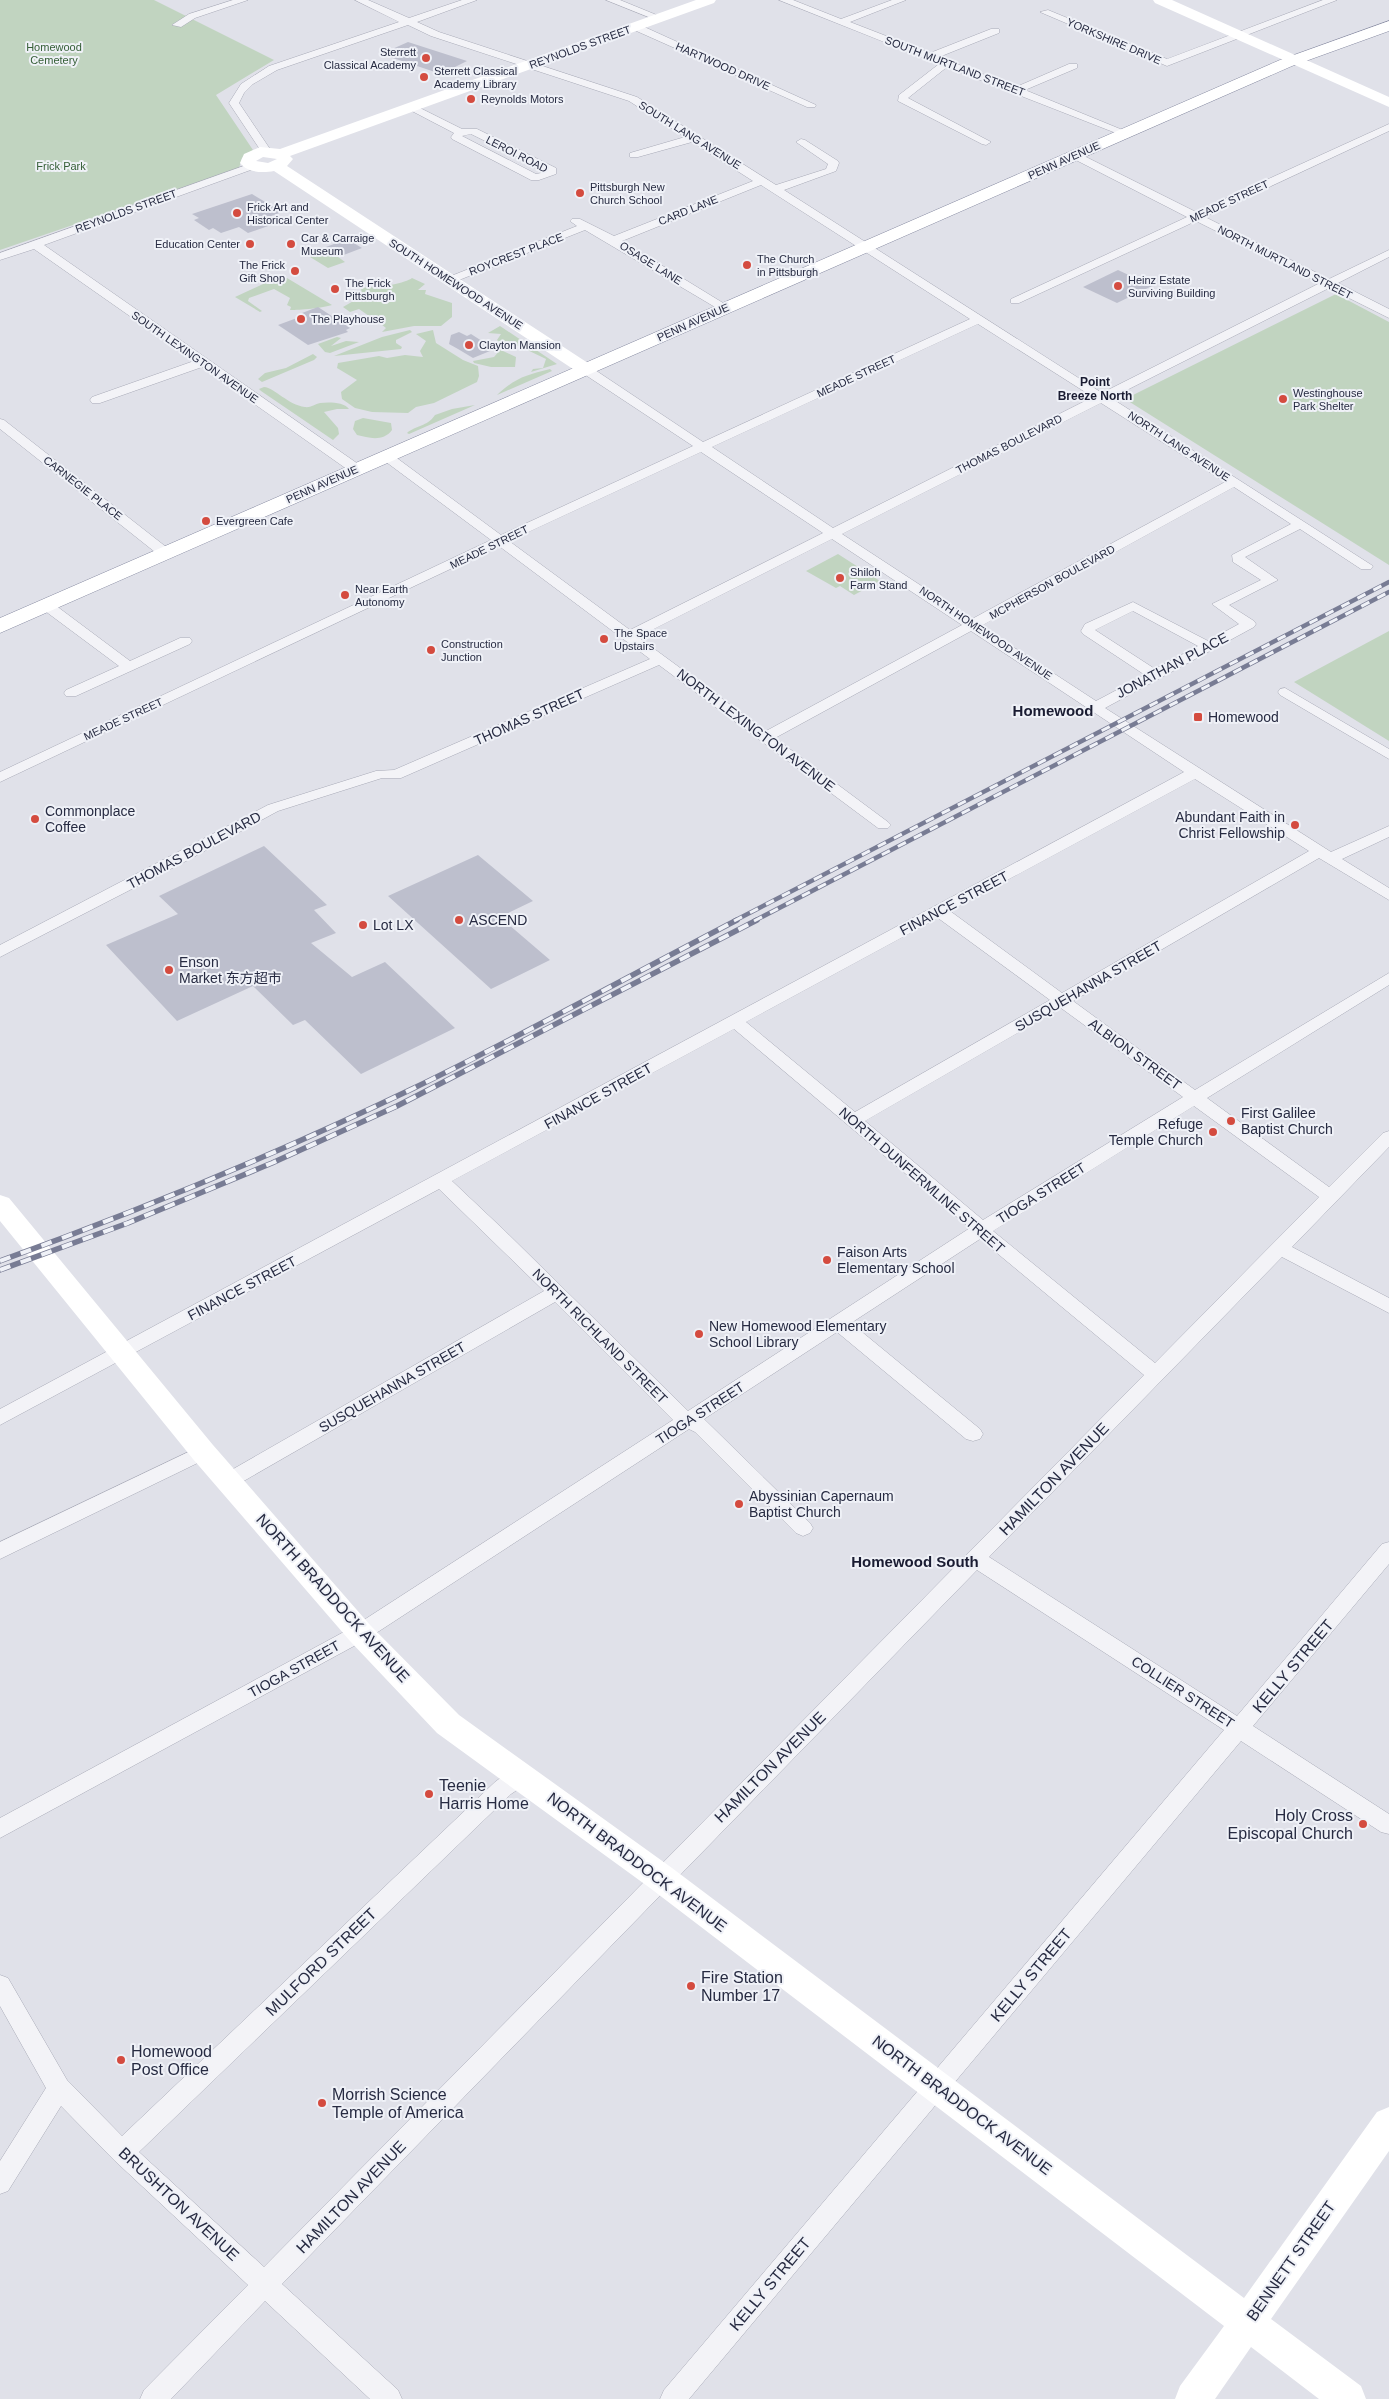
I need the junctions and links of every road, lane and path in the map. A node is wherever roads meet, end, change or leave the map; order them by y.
1 (243, 0) edge
2 (360, 0) edge
3 (472, 0) edge
4 (611, 0) edge
5 (709, 0) edge
6 (784, 0) edge
7 (901, 0) edge
8 (1160, 0) edge
9 (1295, 0) edge
10 (1332, 0) edge
11 (1309, 7) junction
12 (1045, 12) dead end
13 (658, 18) junction
14 (406, 22) junction
15 (842, 22) junction
16 (177, 25) dead end
17 (1389, 26) edge
18 (636, 27) junction
19 (995, 31) dead end
20 (1238, 35) junction
21 (929, 57) junction
22 (1293, 60) junction
23 (945, 64) junction
24 (531, 65) junction
25 (1073, 66) dead end
26 (1017, 90) junction
27 (1389, 103) edge
28 (810, 105) dead end
29 (412, 107) junction
30 (1389, 127) edge
31 (460, 132) junction
32 (1126, 133) junction
33 (693, 138) junction
34 (801, 142) dead end
35 (986, 142) dead end
36 (634, 155) dead end
37 (1074, 155) junction
38 (275, 157) junction
39 (252, 166) joint
40 (762, 180) junction
41 (776, 189) junction
42 (1196, 216) junction
43 (579, 225) joint
44 (613, 240) junction
45 (35, 244) junction
46 (866, 246) junction
47 (1389, 253) edge
48 (0, 257) edge
49 (450, 280) junction
50 (1328, 283) junction
51 (1015, 301) dead end
52 (724, 308) junction
53 (1389, 314) edge
54 (980, 319) junction
55 (203, 362) junction
56 (585, 369) junction
57 (1103, 397) junction
58 (96, 400) dead end
59 (0, 423) edge
60 (704, 447) junction
61 (386, 456) junction
62 (356, 469) junction
63 (1234, 482) junction
64 (1300, 524) junction
65 (833, 532) junction
66 (501, 542) junction
67 (165, 553) junction
68 (1366, 566) dead end
69 (46, 605) junction
70 (974, 625) junction
71 (0, 626) edge
72 (629, 636) junction
73 (185, 640) dead end
74 (1208, 646) junction
75 (661, 659) junction
76 (129, 666) junction
77 (1155, 674) junction
78 (1285, 692) dead end
79 (71, 693) dead end
80 (1096, 706) junction
81 (765, 738) junction
82 (1389, 755) edge
83 (1196, 772) junction
84 (396, 775) joint
85 (0, 778) edge
86 (883, 825) dead end
87 (1389, 831) edge
88 (1326, 855) junction
89 (1389, 895) edge
90 (939, 911) junction
91 (0, 952) edge
92 (1389, 978) edge
93 (1063, 1001) junction
94 (735, 1021) junction
95 (1196, 1098) junction
96 (854, 1120) junction
97 (1389, 1137) edge
98 (441, 1181) junction
99 (1331, 1197) junction
100 (0, 1204) edge
101 (981, 1230) junction
102 (1280, 1248) junction
103 (556, 1293) junction
104 (1389, 1306) edge
105 (839, 1322) junction
106 (120, 1354) junction
107 (1156, 1374) junction
108 (0, 1418) edge
109 (689, 1420) junction
110 (973, 1434) dead end
111 (203, 1452) junction
112 (228, 1481) junction
113 (803, 1528) dead end
114 (1389, 1550) edge
115 (0, 1551) edge
116 (976, 1559) junction
117 (360, 1633) junction
118 (1240, 1729) junction
119 (521, 1776) junction
120 (1389, 1825) edge
121 (0, 1828) edge
122 (661, 1878) junction
123 (0, 1985) edge
124 (938, 2086) junction
125 (59, 2088) junction
126 (1389, 2123) edge
127 (122, 2152) junction
128 (0, 2183) edge
129 (266, 2284) junction
130 (1247, 2322) junction
131 (153, 2399) edge
132 (389, 2399) edge
133 (673, 2399) edge
134 (1193, 2399) edge
135 (1348, 2399) edge

1 - 16 street
2 - 14 street, SOUTH LANG AVENUE
3 - 14 street
4 - 13 street
5 - 13 main road, REYNOLDS STREET
6 - 15 street, SOUTH MURTLAND STREET
7 - 15 street
8 - 20 main road
9 - 11 street
10 - 11 street, YORKSHIRE DRIVE
11 - 20 street, YORKSHIRE DRIVE
12 - 20 street, YORKSHIRE DRIVE
13 - 18 main road, REYNOLDS STREET
14 - 24 street, SOUTH LANG AVENUE
14 - 38 street, SOUTH HOMEWOOD AVENUE
15 - 21 street, SOUTH MURTLAND STREET
17 - 22 highway, PENN AVENUE
18 - 24 main road, REYNOLDS STREET
18 - 28 street, HARTWOOD DRIVE
19 - 21 street
20 - 22 main road
21 - 23 street, SOUTH MURTLAND STREET
22 - 27 main road
22 - 32 highway, PENN AVENUE
23 - 26 street, SOUTH MURTLAND STREET
23 - 35 street
24 - 29 main road, REYNOLDS STREET
24 - 33 street, SOUTH LANG AVENUE
25 - 26 street
26 - 32 street, SOUTH MURTLAND STREET
29 - 31 street, LEROI ROAD
29 - 38 main road, REYNOLDS STREET
30 - 42 street, MEADE STREET
31 - 31 street, LEROI ROAD
32 - 37 highway, PENN AVENUE
33 - 36 street
33 - 40 street, SOUTH LANG AVENUE
34 - 41 street
37 - 42 street, NORTH MURTLAND STREET
37 - 46 highway, PENN AVENUE
38 - 39 main road
38 - 49 main road, SOUTH HOMEWOOD AVENUE
39 - 45 street, REYNOLDS STREET
40 - 41 street, SOUTH LANG AVENUE
40 - 44 street, CARD LANE
41 - 46 street, SOUTH LANG AVENUE
42 - 50 street, NORTH MURTLAND STREET
42 - 51 street, MEADE STREET
43 - 44 street, OSAGE LANE
43 - 49 street, ROYCREST PLACE
44 - 52 street, OSAGE LANE
45 - 48 street, REYNOLDS STREET
45 - 55 street, SOUTH LEXINGTON AVENUE
46 - 52 highway, PENN AVENUE
46 - 54 street, NORTH LANG AVENUE
47 - 50 street, THOMAS BOULEVARD
49 - 56 main road, SOUTH HOMEWOOD AVENUE
50 - 53 street, NORTH MURTLAND STREET
50 - 57 street, THOMAS BOULEVARD
52 - 56 highway, PENN AVENUE
54 - 57 street, NORTH LANG AVENUE
54 - 60 street, MEADE STREET
55 - 58 street
55 - 62 street, SOUTH LEXINGTON AVENUE
56 - 60 street, NORTH HOMEWOOD AVENUE
56 - 61 highway, PENN AVENUE
57 - 63 street, NORTH LANG AVENUE
57 - 65 street, THOMAS BOULEVARD
59 - 67 street, CARNEGIE PLACE
60 - 65 street, NORTH HOMEWOOD AVENUE
60 - 66 street, MEADE STREET
61 - 62 highway, PENN AVENUE
61 - 66 street, NORTH LEXINGTON AVENUE
62 - 67 highway, PENN AVENUE
63 - 64 street, NORTH LANG AVENUE
63 - 70 street, MCPHERSON BOULEVARD
64 - 68 street, NORTH LANG AVENUE
64 - 74 street, JONATHAN PLACE
65 - 70 street, NORTH HOMEWOOD AVENUE
65 - 72 street, THOMAS BOULEVARD
66 - 72 street, NORTH LEXINGTON AVENUE
66 - 85 street, MEADE STREET
67 - 69 highway, PENN AVENUE
69 - 71 highway, PENN AVENUE
69 - 76 street
70 - 80 street, NORTH HOMEWOOD AVENUE
70 - 81 street, MCPHERSON BOULEVARD
72 - 75 street, NORTH LEXINGTON AVENUE
73 - 76 street
74 - 77 street, JONATHAN PLACE
74 - 77 street
75 - 81 street, NORTH LEXINGTON AVENUE
75 - 84 street, THOMAS STREET
76 - 79 street
77 - 80 street, JONATHAN PLACE
78 - 82 street
80 - 83 street, NORTH HOMEWOOD AVENUE
81 - 86 street, NORTH LEXINGTON AVENUE
83 - 88 street, NORTH HOMEWOOD AVENUE
83 - 90 street, FINANCE STREET
84 - 91 street, THOMAS BOULEVARD
87 - 88 street, SUSQUEHANNA STREET
88 - 89 street, NORTH HOMEWOOD AVENUE
88 - 93 street, SUSQUEHANNA STREET
90 - 93 street, ALBION STREET
90 - 94 street, FINANCE STREET
92 - 95 street, TIOGA STREET
93 - 95 street, ALBION STREET
93 - 96 street, SUSQUEHANNA STREET
94 - 96 street, NORTH DUNFERMLINE STREET
94 - 98 street, FINANCE STREET
95 - 99 street, ALBION STREET
95 - 101 street, TIOGA STREET
96 - 101 street, NORTH DUNFERMLINE STREET
97 - 99 street, HAMILTON AVENUE
98 - 103 street, NORTH RICHLAND STREET
98 - 106 street, FINANCE STREET
99 - 102 street, HAMILTON AVENUE
100 - 106 main road, NORTH BRADDOCK AVENUE
101 - 105 street, TIOGA STREET
101 - 107 street, NORTH DUNFERMLINE STREET
102 - 104 street
102 - 107 street, HAMILTON AVENUE
103 - 109 street, NORTH RICHLAND STREET
103 - 112 street, SUSQUEHANNA STREET
105 - 109 street, TIOGA STREET
105 - 110 street
106 - 108 street, FINANCE STREET
106 - 111 main road, NORTH BRADDOCK AVENUE
107 - 116 street, HAMILTON AVENUE
109 - 113 street, NORTH RICHLAND STREET
109 - 117 street, TIOGA STREET
111 - 112 main road, NORTH BRADDOCK AVENUE
111 - 115 street
112 - 117 main road, NORTH BRADDOCK AVENUE
114 - 118 street, KELLY STREET
116 - 118 street, COLLIER STREET
116 - 122 street, HAMILTON AVENUE
117 - 119 main road, NORTH BRADDOCK AVENUE
117 - 121 street, TIOGA STREET
118 - 120 street, COLLIER STREET
118 - 124 street, KELLY STREET
119 - 122 main road, NORTH BRADDOCK AVENUE
119 - 127 street, MULFORD STREET
122 - 124 main road, NORTH BRADDOCK AVENUE
122 - 129 street, HAMILTON AVENUE
123 - 125 street, BRUSHTON AVENUE
124 - 130 main road, NORTH BRADDOCK AVENUE
124 - 133 street, KELLY STREET
125 - 127 street, BRUSHTON AVENUE
125 - 128 street
126 - 130 main road, BENNETT STREET
127 - 129 street, BRUSHTON AVENUE
129 - 131 street, HAMILTON AVENUE
129 - 132 street, BRUSHTON AVENUE
130 - 134 main road, BENNETT STREET
130 - 135 main road, NORTH BRADDOCK AVENUE

